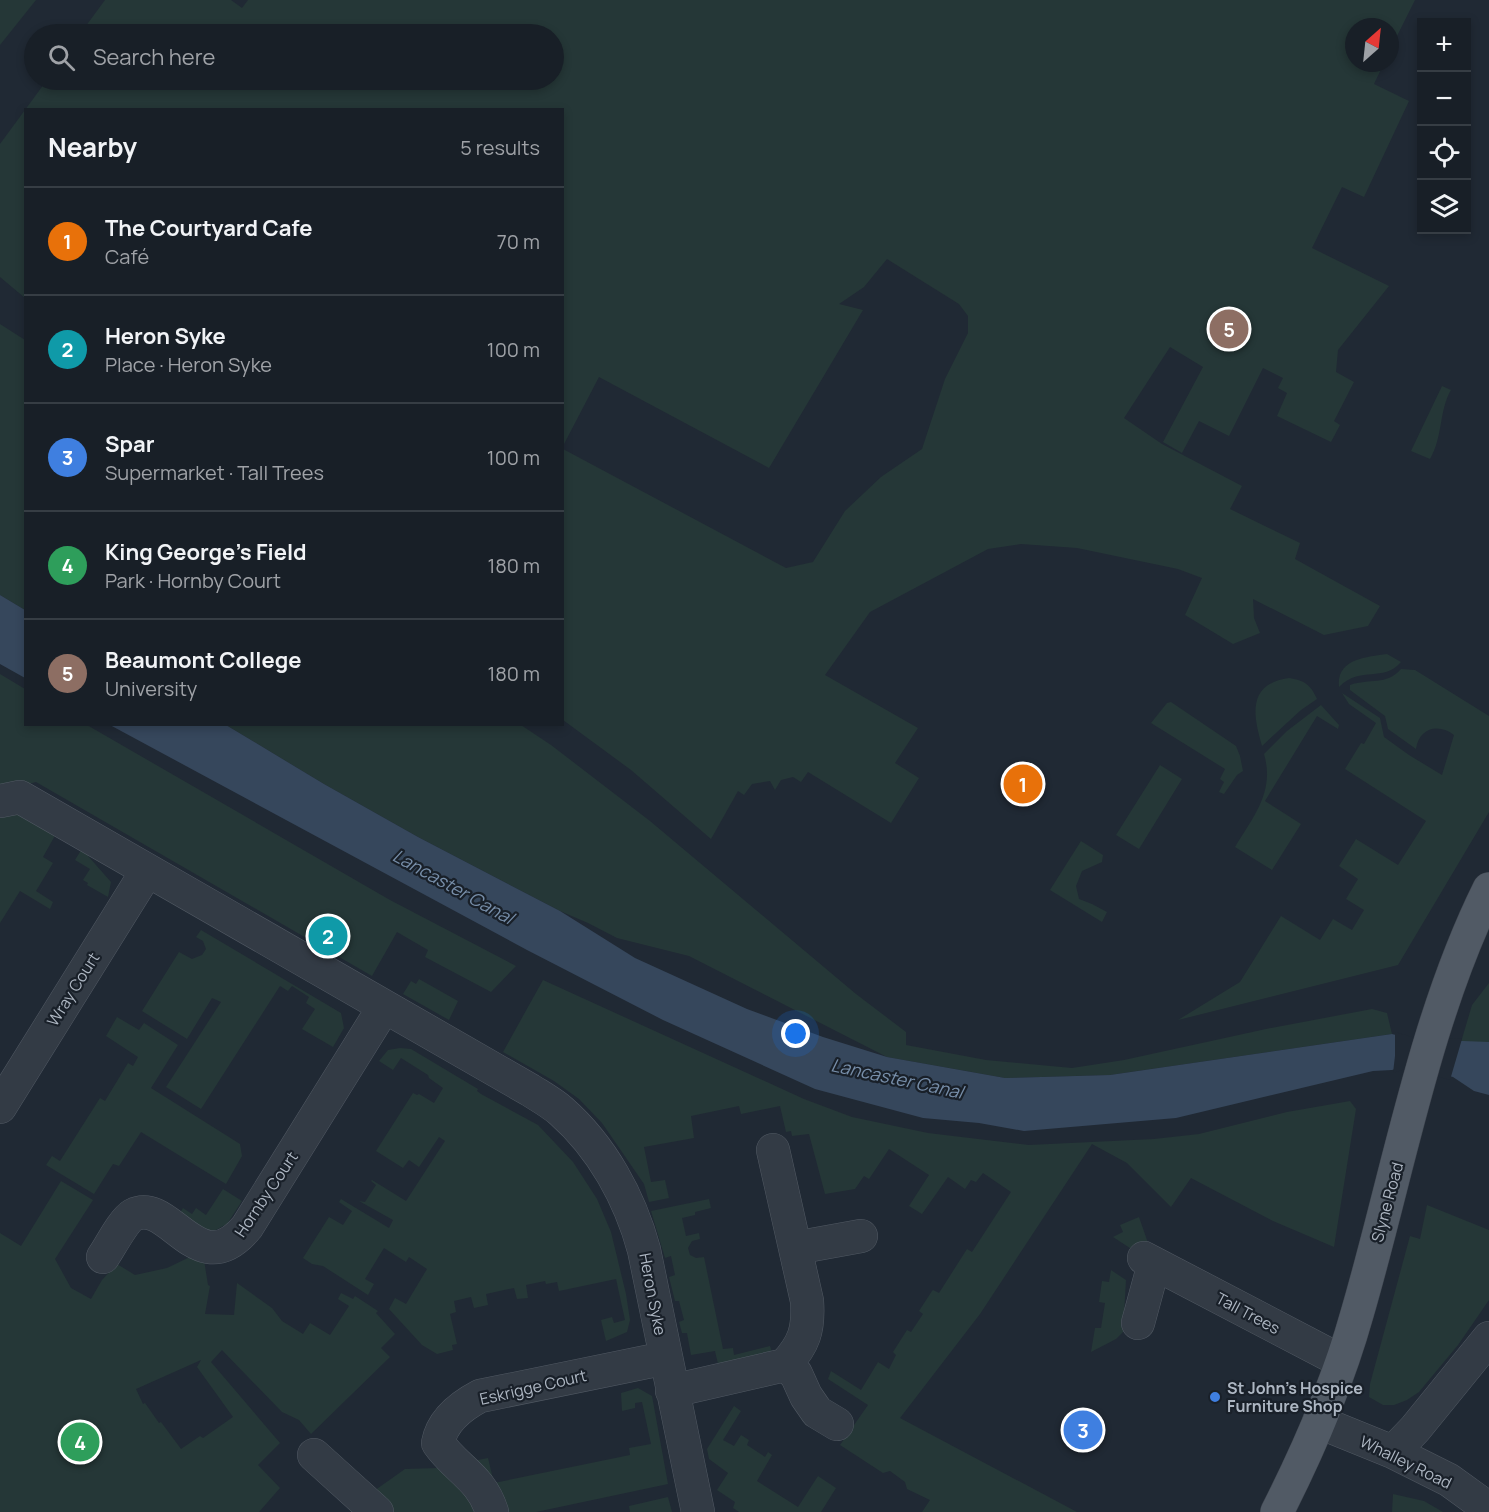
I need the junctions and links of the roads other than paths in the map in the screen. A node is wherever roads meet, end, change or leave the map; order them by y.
1 (10, 800) edge
2 (147, 871) junction
3 (1489, 889) edge
4 (384, 1007) junction
5 (0, 1107) edge
6 (773, 1150) dead end
7 (861, 1236) dead end
8 (795, 1248) junction
9 (103, 1257) dead end
10 (1138, 1323) dead end
11 (1489, 1338) edge
12 (666, 1358) junction
13 (1341, 1361) junction
14 (784, 1365) junction
15 (672, 1391) junction
16 (1319, 1422) junction
17 (837, 1424) dead end
18 (1393, 1452) junction
19 (314, 1455) dead end
20 (1489, 1509) edge
21 (377, 1512) edge
22 (492, 1512) edge
23 (698, 1512) edge
24 (1277, 1512) edge

1 - 2 street, Heron Syke
2 - 4 street, Heron Syke
2 - 5 street, Wray Court
3 - 13 main road, Slyne Road
4 - 9 street, Hornby Court
4 - 12 street, Heron Syke
6 - 8 street
7 - 8 street
8 - 14 street
10 - 13 street, Tall Trees
11 - 18 street
12 - 15 street, Heron Syke
12 - 22 street, Eskrigge Court
13 - 16 main road, Slyne Road
14 - 15 street
14 - 17 street
15 - 23 street, Heron Syke
16 - 18 street, Whalley Road
16 - 24 main road, Slyne Road
18 - 20 street, Whalley Road
19 - 21 street

